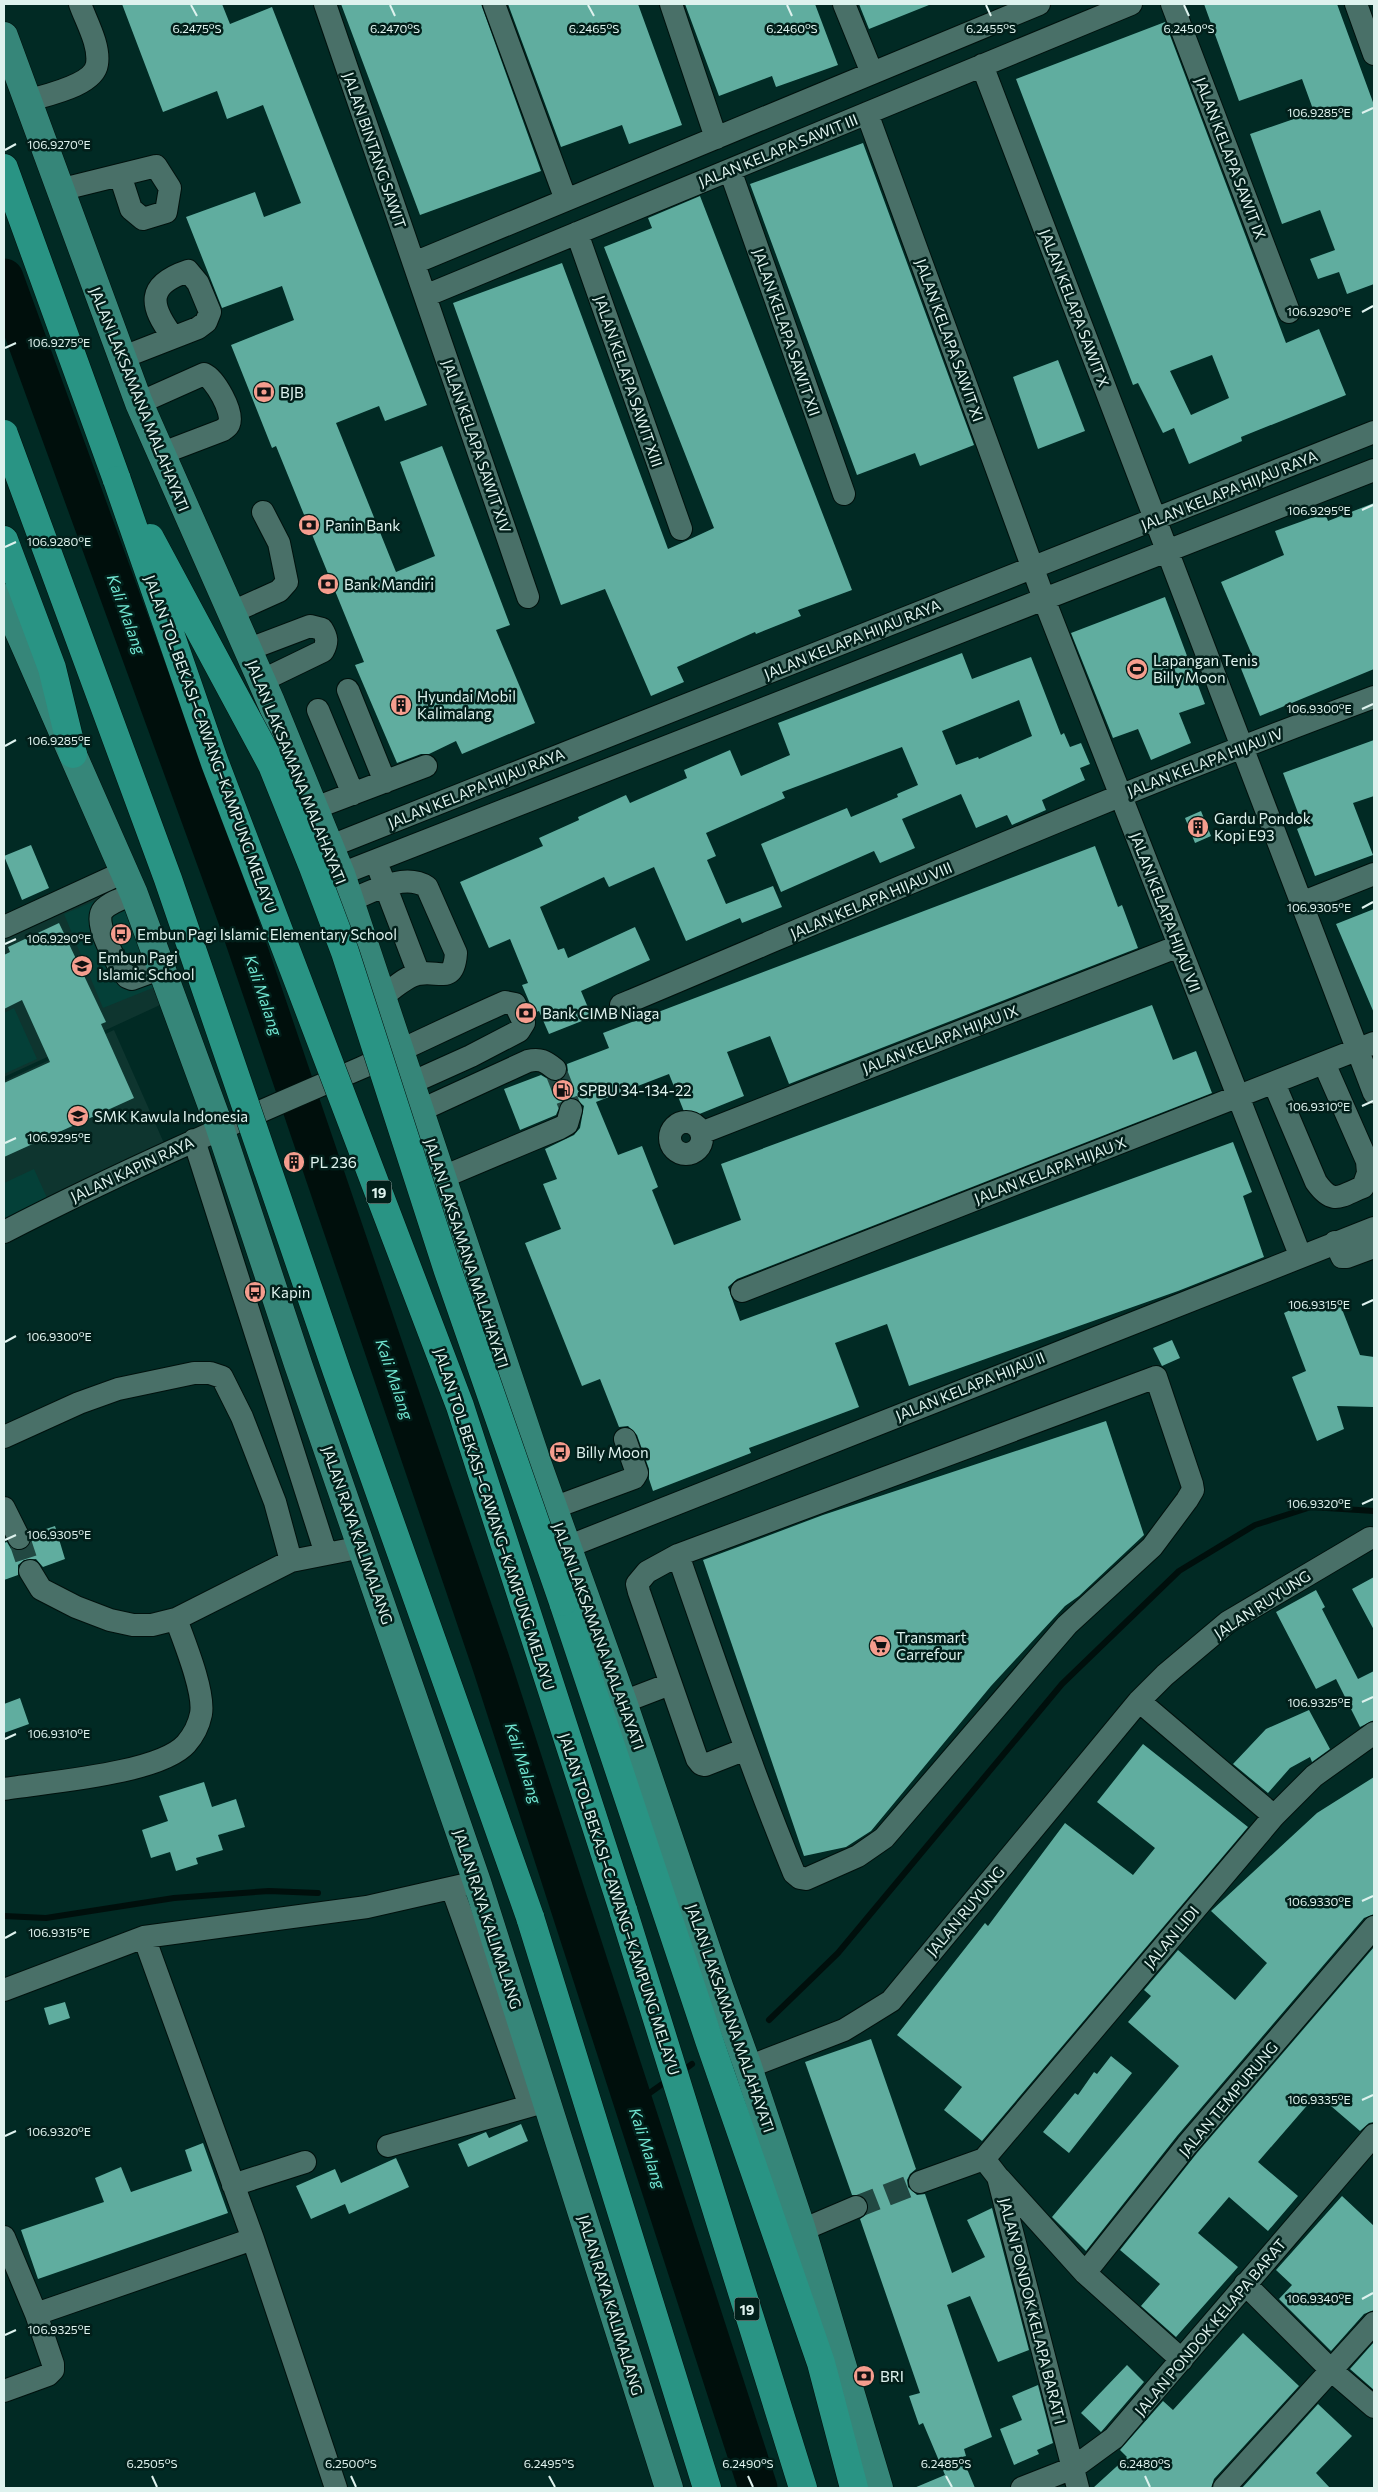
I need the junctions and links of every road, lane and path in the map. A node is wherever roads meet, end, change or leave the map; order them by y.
1 (80, 4) edge
2 (325, 4) edge
3 (494, 4) edge
4 (671, 4) edge
5 (844, 4) edge
6 (1131, 4) edge
7 (1172, 4) edge
8 (1356, 4) edge
9 (1029, 6) edge
10 (4, 36) edge
11 (1374, 54) edge
12 (982, 65) junction
13 (872, 73) junction
14 (27, 100) junction
15 (866, 113) junction
16 (716, 138) junction
17 (4, 168) edge
18 (730, 170) junction
19 (120, 175) dead end
20 (59, 190) junction
21 (566, 200) junction
22 (577, 234) junction
23 (414, 263) junction
24 (425, 296) junction
25 (1289, 312) dead end
26 (172, 337) dead end
27 (121, 358) junction
28 (139, 404) junction
29 (1374, 432) edge
30 (4, 434) edge
31 (160, 454) junction
32 (1374, 470) edge
33 (117, 480) junction
34 (844, 494) dead end
35 (263, 512) dead end
36 (1155, 519) junction
37 (681, 529) dead end
38 (4, 540) edge
39 (1166, 551) junction
40 (1033, 568) junction
41 (528, 597) dead end
42 (4, 598) edge
43 (1044, 599) junction
44 (230, 613) junction
45 (247, 650) junction
46 (260, 680) junction
47 (348, 690) dead end
48 (1374, 697) edge
49 (318, 710) dead end
50 (1241, 746) junction
51 (73, 754) junction
52 (426, 766) dead end
53 (385, 782) junction
54 (494, 782) junction
55 (353, 794) junction
56 (1120, 795) junction
57 (315, 808) junction
58 (503, 810) junction
59 (331, 846) junction
60 (374, 860) junction
61 (341, 874) junction
62 (1374, 874) edge
63 (129, 883) junction
64 (387, 885) junction
65 (349, 901) junction
66 (1301, 903) junction
67 (4, 927) edge
68 (1179, 946) junction
69 (162, 968) junction
70 (419, 974) junction
71 (382, 997) junction
72 (621, 1005) dead end
73 (1366, 1047) edge
74 (400, 1050) junction
75 (1324, 1063) junction
76 (555, 1069) tunnel mouth
77 (411, 1083) junction
78 (1274, 1083) junction
79 (1374, 1093) edge
80 (1238, 1097) junction
81 (572, 1110) dead end
82 (419, 1111) junction
83 (220, 1128) junction
84 (701, 1133) dead end
85 (194, 1140) junction
86 (443, 1177) junction
87 (1374, 1228) edge
88 (4, 1232) edge
89 (1335, 1242) junction
90 (1374, 1247) edge
91 (1300, 1255) junction
92 (742, 1291) dead end
93 (4, 1437) edge
94 (625, 1439) dead end
95 (4, 1508) edge
96 (554, 1508) junction
97 (19, 1538) tunnel mouth
98 (1370, 1538) dead end
99 (567, 1546) junction
100 (362, 1547) junction
101 (326, 1554) junction
102 (678, 1554) junction
103 (291, 1561) junction
104 (30, 1571) tunnel mouth
105 (176, 1619) junction
106 (670, 1684) junction
107 (1139, 1701) junction
108 (623, 1702) junction
109 (1374, 1733) edge
110 (746, 1749) junction
111 (4, 1789) edge
112 (1274, 1816) junction
113 (464, 1885) junction
114 (1374, 1927) edge
115 (144, 1937) junction
116 (4, 1990) edge
117 (746, 2061) junction
118 (539, 2104) junction
119 (1374, 2135) edge
120 (388, 2146) dead end
121 (984, 2159) junction
122 (306, 2162) dead end
123 (998, 2176) junction
124 (920, 2182) tunnel mouth
125 (233, 2185) junction
126 (856, 2207) tunnel mouth
127 (802, 2230) junction
128 (4, 2237) edge
129 (253, 2239) junction
130 (1085, 2273) junction
131 (1245, 2284) junction
132 (36, 2314) junction
133 (1374, 2323) edge
134 (1182, 2360) junction
135 (1332, 2371) junction
136 (4, 2391) edge
137 (1374, 2407) edge
138 (1076, 2478) edge
139 (336, 2488) edge
140 (669, 2488) edge
141 (707, 2488) edge
142 (803, 2488) edge
143 (854, 2488) edge
144 (879, 2488) edge
145 (1022, 2488) edge
146 (1224, 2488) edge

1 - 14 street
2 - 23 street, JALAN BINTANG SAWIT
3 - 21 street
4 - 16 street
5 - 13 street
6 - 12 street, JALAN KELAPA SAWIT III
7 - 25 street, JALAN KELAPA SAWIT IX
8 - 11 street
9 - 13 street
10 - 14 main road, JALAN LAKSAMANA MALAHAYATI
12 - 15 street, JALAN KELAPA SAWIT III
12 - 36 street, JALAN KELAPA SAWIT X
13 - 16 street
14 - 20 main road, JALAN LAKSAMANA MALAHAYATI
15 - 18 street, JALAN KELAPA SAWIT III
15 - 40 street, JALAN KELAPA SAWIT XI
16 - 21 street
17 - 33 highway, JALAN TOL BEKASI–CAWANG–KAMPUNG MELAYU / 19
18 - 22 street, JALAN KELAPA SAWIT III
18 - 34 street, JALAN KELAPA SAWIT XII
19 - 20 street
20 - 27 main road, JALAN LAKSAMANA MALAHAYATI
21 - 23 street
22 - 24 street, JALAN KELAPA SAWIT III
22 - 37 street, JALAN KELAPA SAWIT XIII
23 - 24 street, JALAN BINTANG SAWIT
24 - 41 street, JALAN KELAPA SAWIT XIV
26 - 27 street
27 - 28 main road, JALAN LAKSAMANA MALAHAYATI
28 - 31 main road, JALAN LAKSAMANA MALAHAYATI
28 - 31 street
29 - 36 street, JALAN KELAPA HIJAU RAYA
30 - 141 highway, bridge
31 - 44 main road, JALAN LAKSAMANA MALAHAYATI
32 - 39 street, JALAN KELAPA HIJAU RAYA
33 - 142 highway, JALAN TOL BEKASI–CAWANG–KAMPUNG MELAYU / 19, bridge
33 - 143 highway, bridge
35 - 44 street
36 - 39 street, JALAN KELAPA SAWIT X
36 - 40 street, JALAN KELAPA HIJAU RAYA
38 - 51 highway
39 - 43 street, JALAN KELAPA HIJAU RAYA
39 - 50 street, JALAN KELAPA SAWIT X
40 - 43 street, JALAN KELAPA HIJAU VII
40 - 54 street, JALAN KELAPA HIJAU RAYA
42 - 51 main road, JALAN RAYA KALIMALANG
43 - 56 street, JALAN KELAPA HIJAU VII
43 - 58 street, JALAN KELAPA HIJAU RAYA
44 - 45 main road, JALAN LAKSAMANA MALAHAYATI
45 - 46 main road, JALAN LAKSAMANA MALAHAYATI
45 - 46 street
46 - 57 main road, JALAN LAKSAMANA MALAHAYATI
47 - 53 street
48 - 50 street, JALAN KELAPA HIJAU IV
49 - 55 street
50 - 56 street, JALAN KELAPA HIJAU IV
50 - 66 street, JALAN KELAPA SAWIT X
51 - 63 main road, JALAN RAYA KALIMALANG
52 - 53 street
53 - 55 street
54 - 58 street
54 - 59 street, JALAN KELAPA HIJAU RAYA
55 - 57 street
56 - 68 street, JALAN KELAPA HIJAU VII
56 - 72 street, JALAN KELAPA HIJAU VIII
57 - 59 main road, JALAN LAKSAMANA MALAHAYATI
58 - 60 street, JALAN KELAPA HIJAU RAYA
59 - 61 main road, JALAN LAKSAMANA MALAHAYATI
60 - 61 street, JALAN KELAPA HIJAU RAYA
60 - 64 street
61 - 65 main road, JALAN LAKSAMANA MALAHAYATI
62 - 66 street
63 - 67 street
63 - 69 main road, JALAN RAYA KALIMALANG
63 - 69 street
64 - 65 street
64 - 70 street
64 - 70 street
65 - 71 main road, JALAN LAKSAMANA MALAHAYATI
66 - 73 street, JALAN KELAPA SAWIT X
68 - 80 street, JALAN KELAPA HIJAU VII
68 - 84 street, JALAN KELAPA HIJAU IX
69 - 83 main road, JALAN RAYA KALIMALANG
70 - 71 street
71 - 74 main road, JALAN LAKSAMANA MALAHAYATI
73 - 75 street, JALAN KELAPA HIJAU X
73 - 79 street, JALAN KELAPA SAWIT X
74 - 77 main road, JALAN LAKSAMANA MALAHAYATI
74 - 77 street, JALAN KAPIN RAYA
74 - 83 street, JALAN KAPIN RAYA
75 - 78 street, JALAN KELAPA HIJAU X
75 - 78 street
76 - 82 street
77 - 82 main road, JALAN LAKSAMANA MALAHAYATI
78 - 80 street, JALAN KELAPA HIJAU X
80 - 91 street, JALAN KELAPA HIJAU VII
80 - 92 street, JALAN KELAPA HIJAU X
81 - 86 street
82 - 86 main road, JALAN LAKSAMANA MALAHAYATI
83 - 85 street, JALAN KAPIN RAYA
83 - 100 main road, JALAN RAYA KALIMALANG
85 - 88 street, JALAN KAPIN RAYA
85 - 101 street
86 - 96 main road, JALAN LAKSAMANA MALAHAYATI
87 - 89 street, JALAN KELAPA HIJAU II
89 - 90 street
89 - 91 street, JALAN KELAPA HIJAU II
91 - 99 street, JALAN KELAPA HIJAU II
93 - 103 street
94 - 96 street
95 - 97 street
96 - 99 main road, JALAN LAKSAMANA MALAHAYATI
98 - 107 street, JALAN RUYUNG
99 - 108 main road, JALAN LAKSAMANA MALAHAYATI
100 - 101 street
100 - 113 main road, JALAN RAYA KALIMALANG
101 - 103 street
102 - 106 street
102 - 110 street
102 - 110 street
103 - 105 street
104 - 105 street
105 - 111 street
106 - 108 street
106 - 110 street
107 - 112 street
107 - 117 street, JALAN RUYUNG
108 - 117 main road, JALAN LAKSAMANA MALAHAYATI
109 - 112 street, JALAN LIDI
112 - 121 street, JALAN LIDI
113 - 115 street
113 - 118 main road, JALAN RAYA KALIMALANG
114 - 130 street, JALAN TEMPURUNG
115 - 116 street
115 - 125 street
117 - 127 main road, JALAN LAKSAMANA MALAHAYATI
118 - 120 street
118 - 140 main road, JALAN RAYA KALIMALANG
119 - 131 street, JALAN PONDOK KELAPA BARAT
121 - 123 street, JALAN PONDOK KELAPA BARAT I
121 - 124 street
122 - 125 street
123 - 130 street
123 - 138 street, JALAN PONDOK KELAPA BARAT I
125 - 129 street
126 - 127 street
127 - 144 main road, JALAN LAKSAMANA MALAHAYATI
128 - 132 street
129 - 132 street
129 - 139 street
130 - 134 street
131 - 134 street, JALAN PONDOK KELAPA BARAT
131 - 135 street
132 - 136 street
133 - 135 street
134 - 138 street, JALAN PONDOK KELAPA BARAT
135 - 137 street
135 - 146 street
138 - 145 street, JALAN PONDOK KELAPA BARAT

